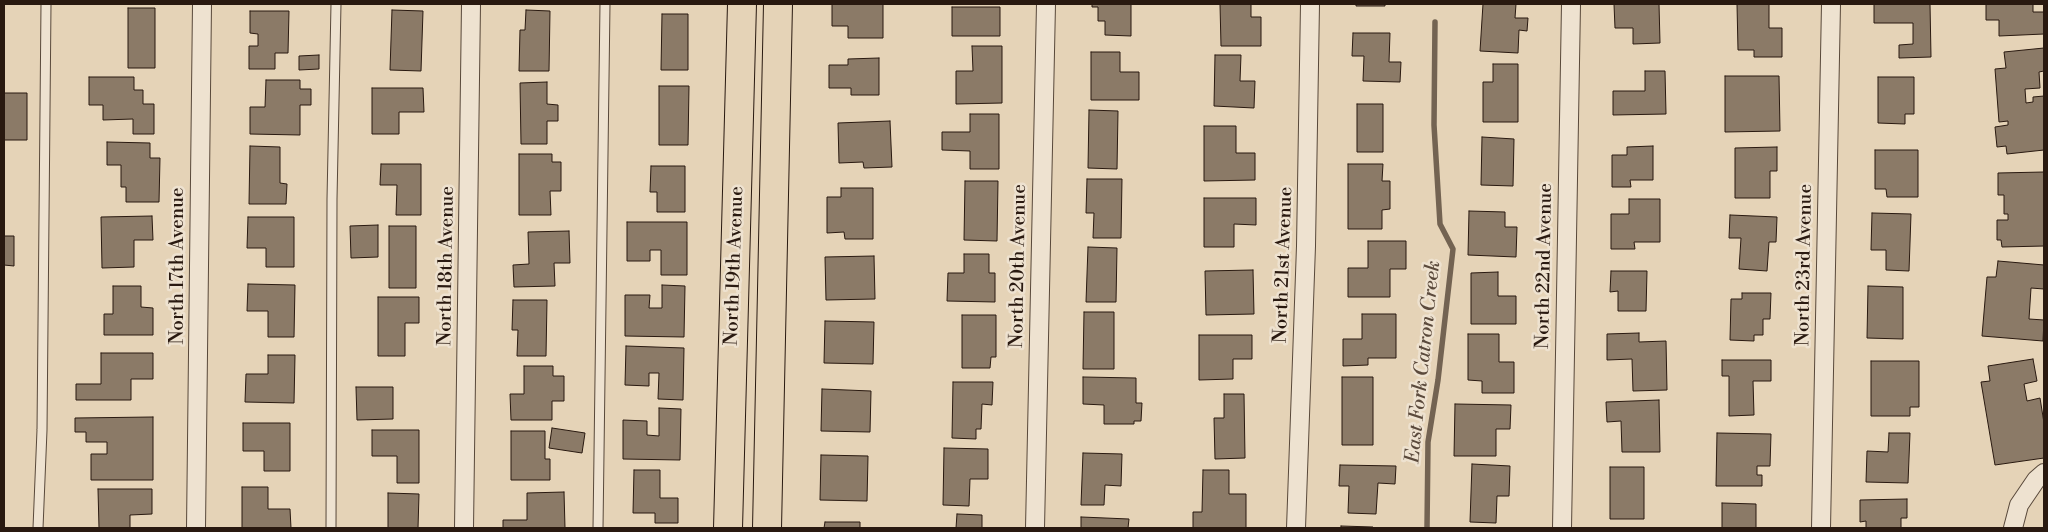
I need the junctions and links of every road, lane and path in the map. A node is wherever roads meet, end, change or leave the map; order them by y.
1 (46, 4) edge
2 (202, 4) edge
3 (336, 4) edge
4 (471, 4) edge
5 (605, 4) edge
6 (742, 4) edge
7 (778, 4) edge
8 (1046, 4) edge
9 (1310, 4) edge
10 (1572, 4) edge
11 (1832, 4) edge
12 (2044, 473) edge
13 (38, 528) edge
14 (196, 528) edge
15 (331, 528) edge
16 (464, 528) edge
17 (598, 528) edge
18 (728, 528) edge
19 (767, 528) edge
20 (1035, 528) edge
21 (1296, 528) edge
22 (1562, 528) edge
23 (1821, 528) edge
24 (2013, 528) edge

1 - 13 lane
2 - 14 street, North 17th Avenue
3 - 15 lane
4 - 16 street, North 18th Avenue
5 - 17 lane
6 - 18 main road, North 19th Avenue
7 - 19 main road, North 19th Avenue
8 - 20 street, North 20th Avenue
9 - 21 street, North 21st Avenue
10 - 22 street, North 22nd Avenue
11 - 23 street, North 23rd Avenue
12 - 24 street

